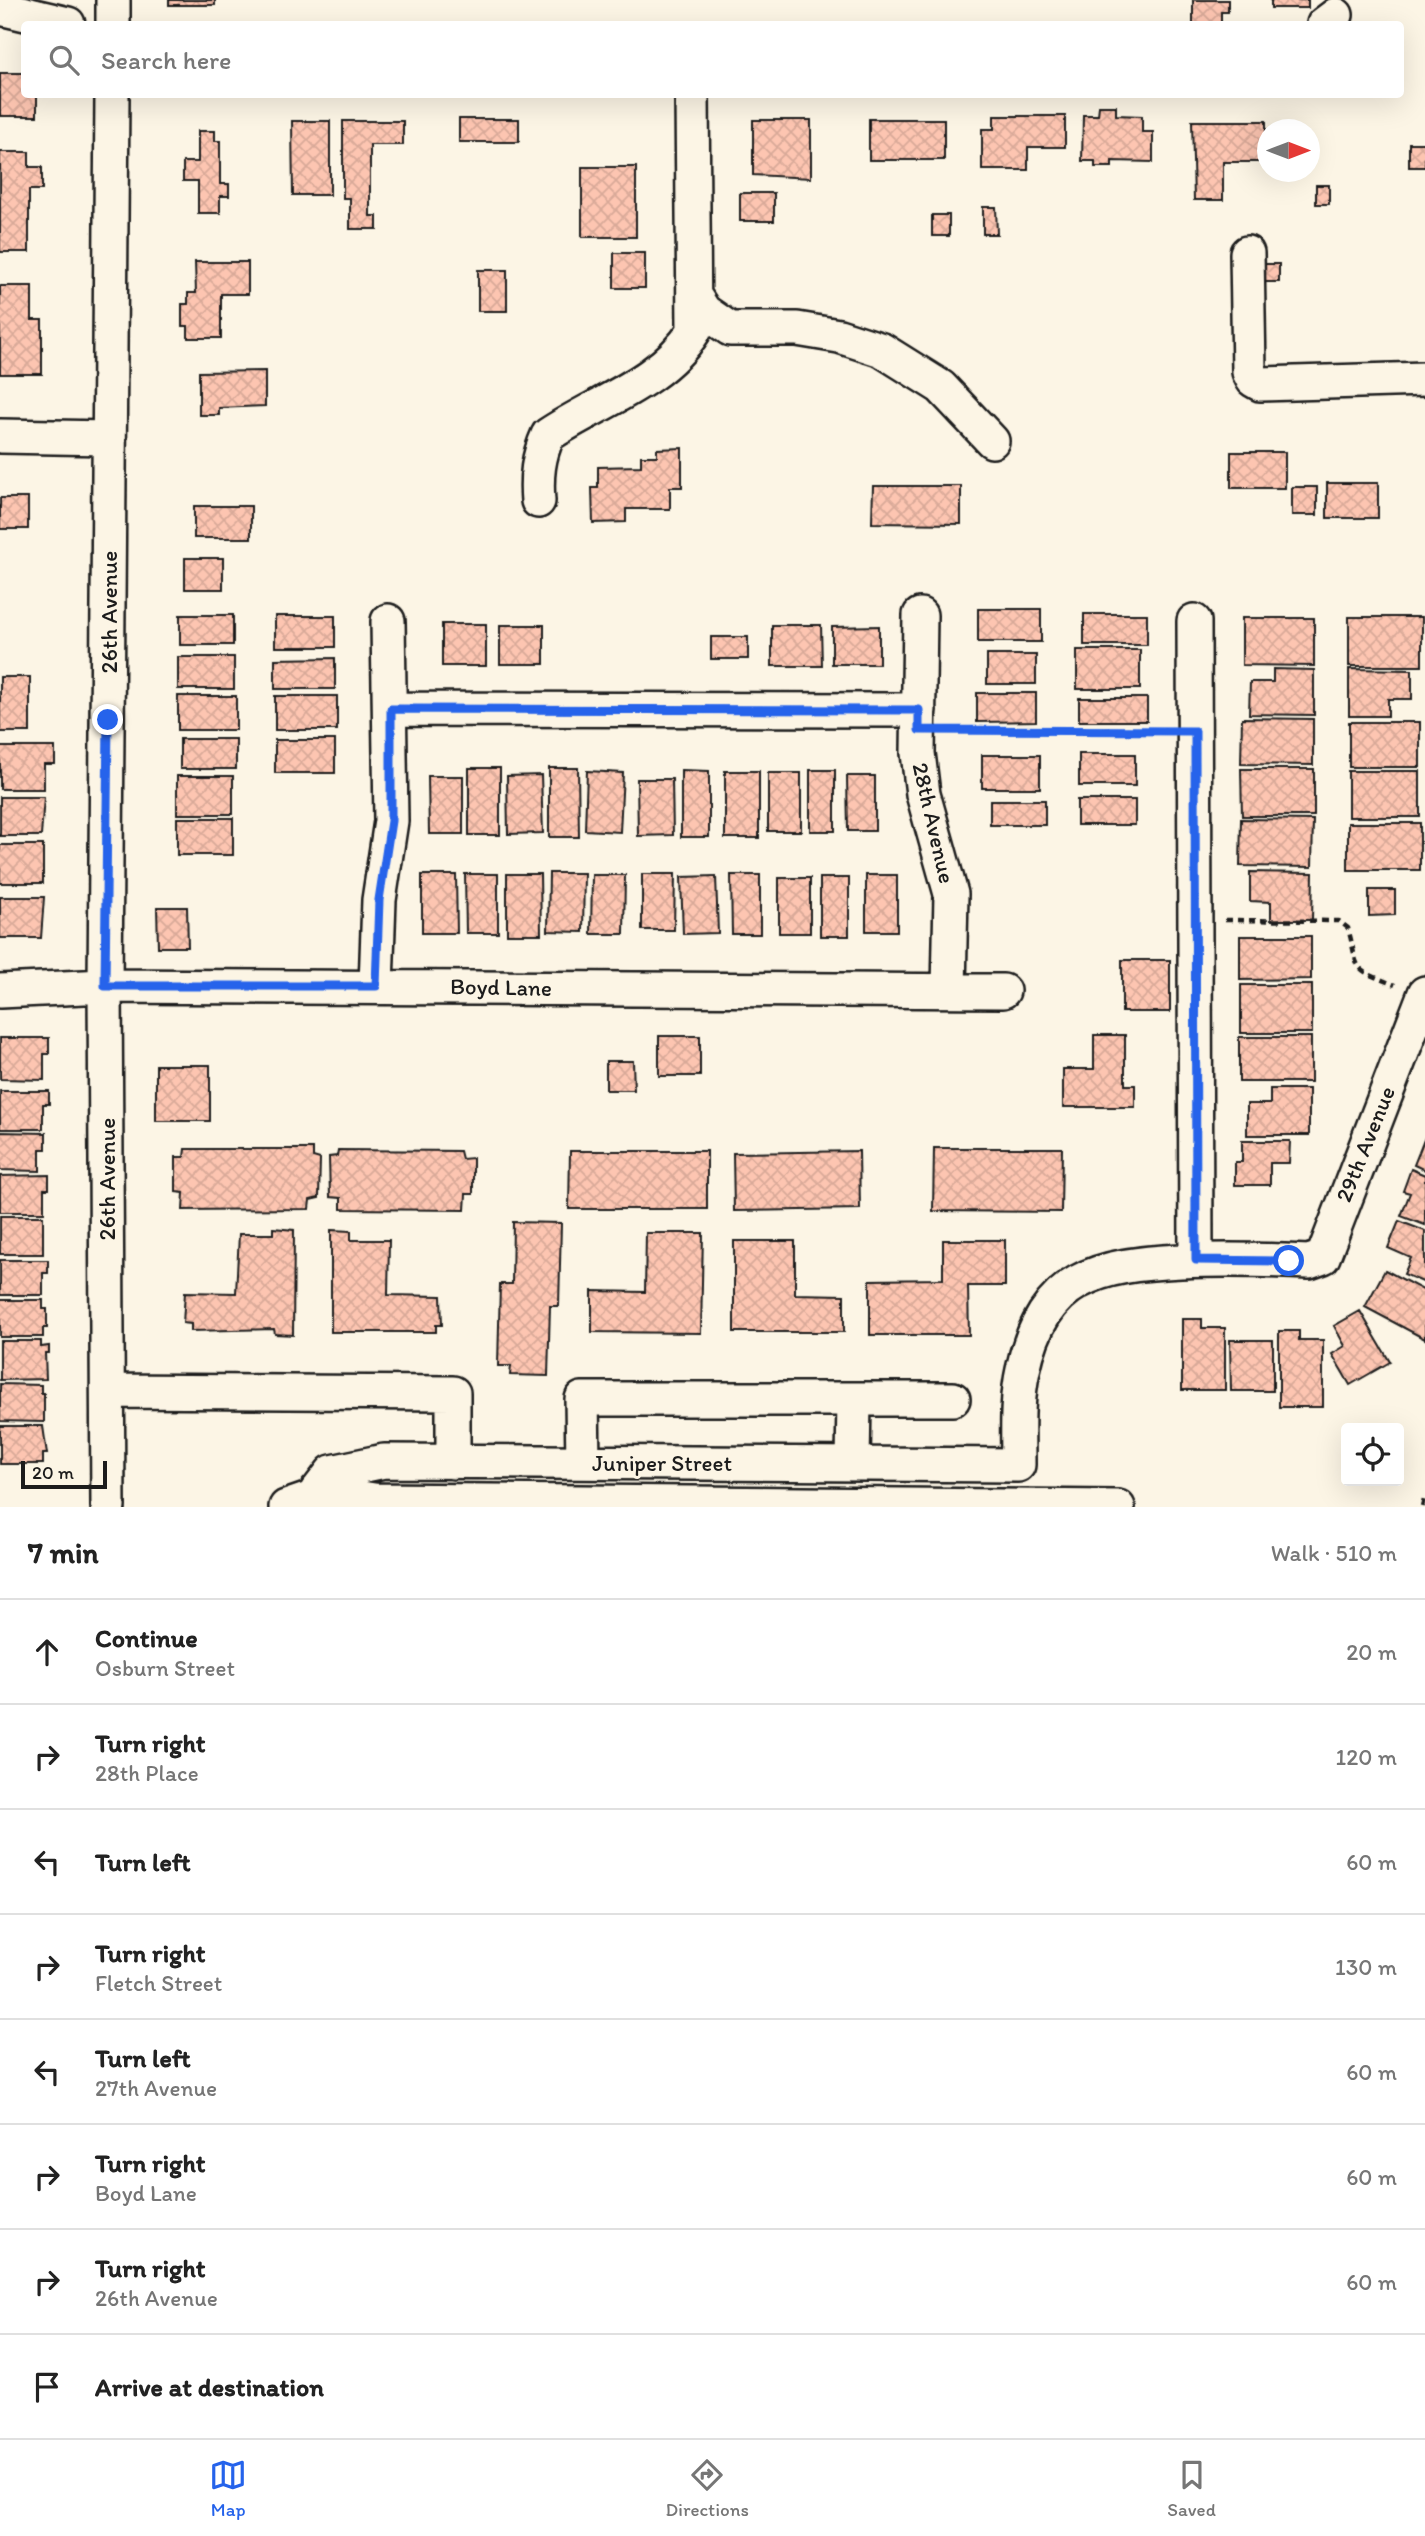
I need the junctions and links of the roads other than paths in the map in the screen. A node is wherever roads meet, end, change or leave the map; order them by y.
1 (113, 0) edge
2 (0, 8) edge
3 (55, 21) edge
4 (113, 21) edge
5 (112, 98) edge
6 (692, 98) edge
7 (1247, 253) dead end
8 (695, 297) junction
9 (1425, 379) edge
10 (0, 436) edge
11 (108, 438) junction
12 (992, 441) dead end
13 (538, 501) dead end
14 (920, 615) dead end
15 (388, 621) dead end
16 (1194, 621) dead end
17 (391, 709) junction
18 (919, 720) junction
19 (105, 986) junction
20 (376, 986) junction
21 (949, 990) junction
22 (0, 991) edge
23 (1003, 991) dead end
24 (1424, 994) edge
25 (1196, 1260) junction
26 (109, 1391) junction
27 (854, 1399) junction
28 (953, 1399) dead end
29 (453, 1462) junction
30 (583, 1462) junction
31 (853, 1464) junction
32 (317, 1491) junction
33 (688, 1505) edge
34 (866, 1506) edge
35 (108, 1507) edge
36 (286, 1507) edge
37 (1118, 1507) edge

1 - 4 street
2 - 3 street
5 - 11 street, 26th Avenue
6 - 8 street
7 - 9 street
8 - 12 street
8 - 13 street
10 - 11 street
11 - 19 street, 26th Avenue
14 - 18 street, 28th Avenue
15 - 17 street
16 - 25 street
17 - 18 street
17 - 20 street
18 - 21 street, 28th Avenue
19 - 20 street, Boyd Lane
19 - 22 street, Boyd Lane
19 - 26 street, 26th Avenue
20 - 21 street, Boyd Lane
21 - 23 street, Boyd Lane
24 - 25 street, 29th Avenue
25 - 31 street, Juniper Street
26 - 29 street
26 - 35 street, 26th Avenue
27 - 28 street
27 - 30 street
27 - 31 street
29 - 30 street, Juniper Street
29 - 32 street, Juniper Street
30 - 31 street, Juniper Street
32 - 33 street, Juniper Street
32 - 36 street, Juniper Street
33 - 34 street, Juniper Street
34 - 37 street, Juniper Street

